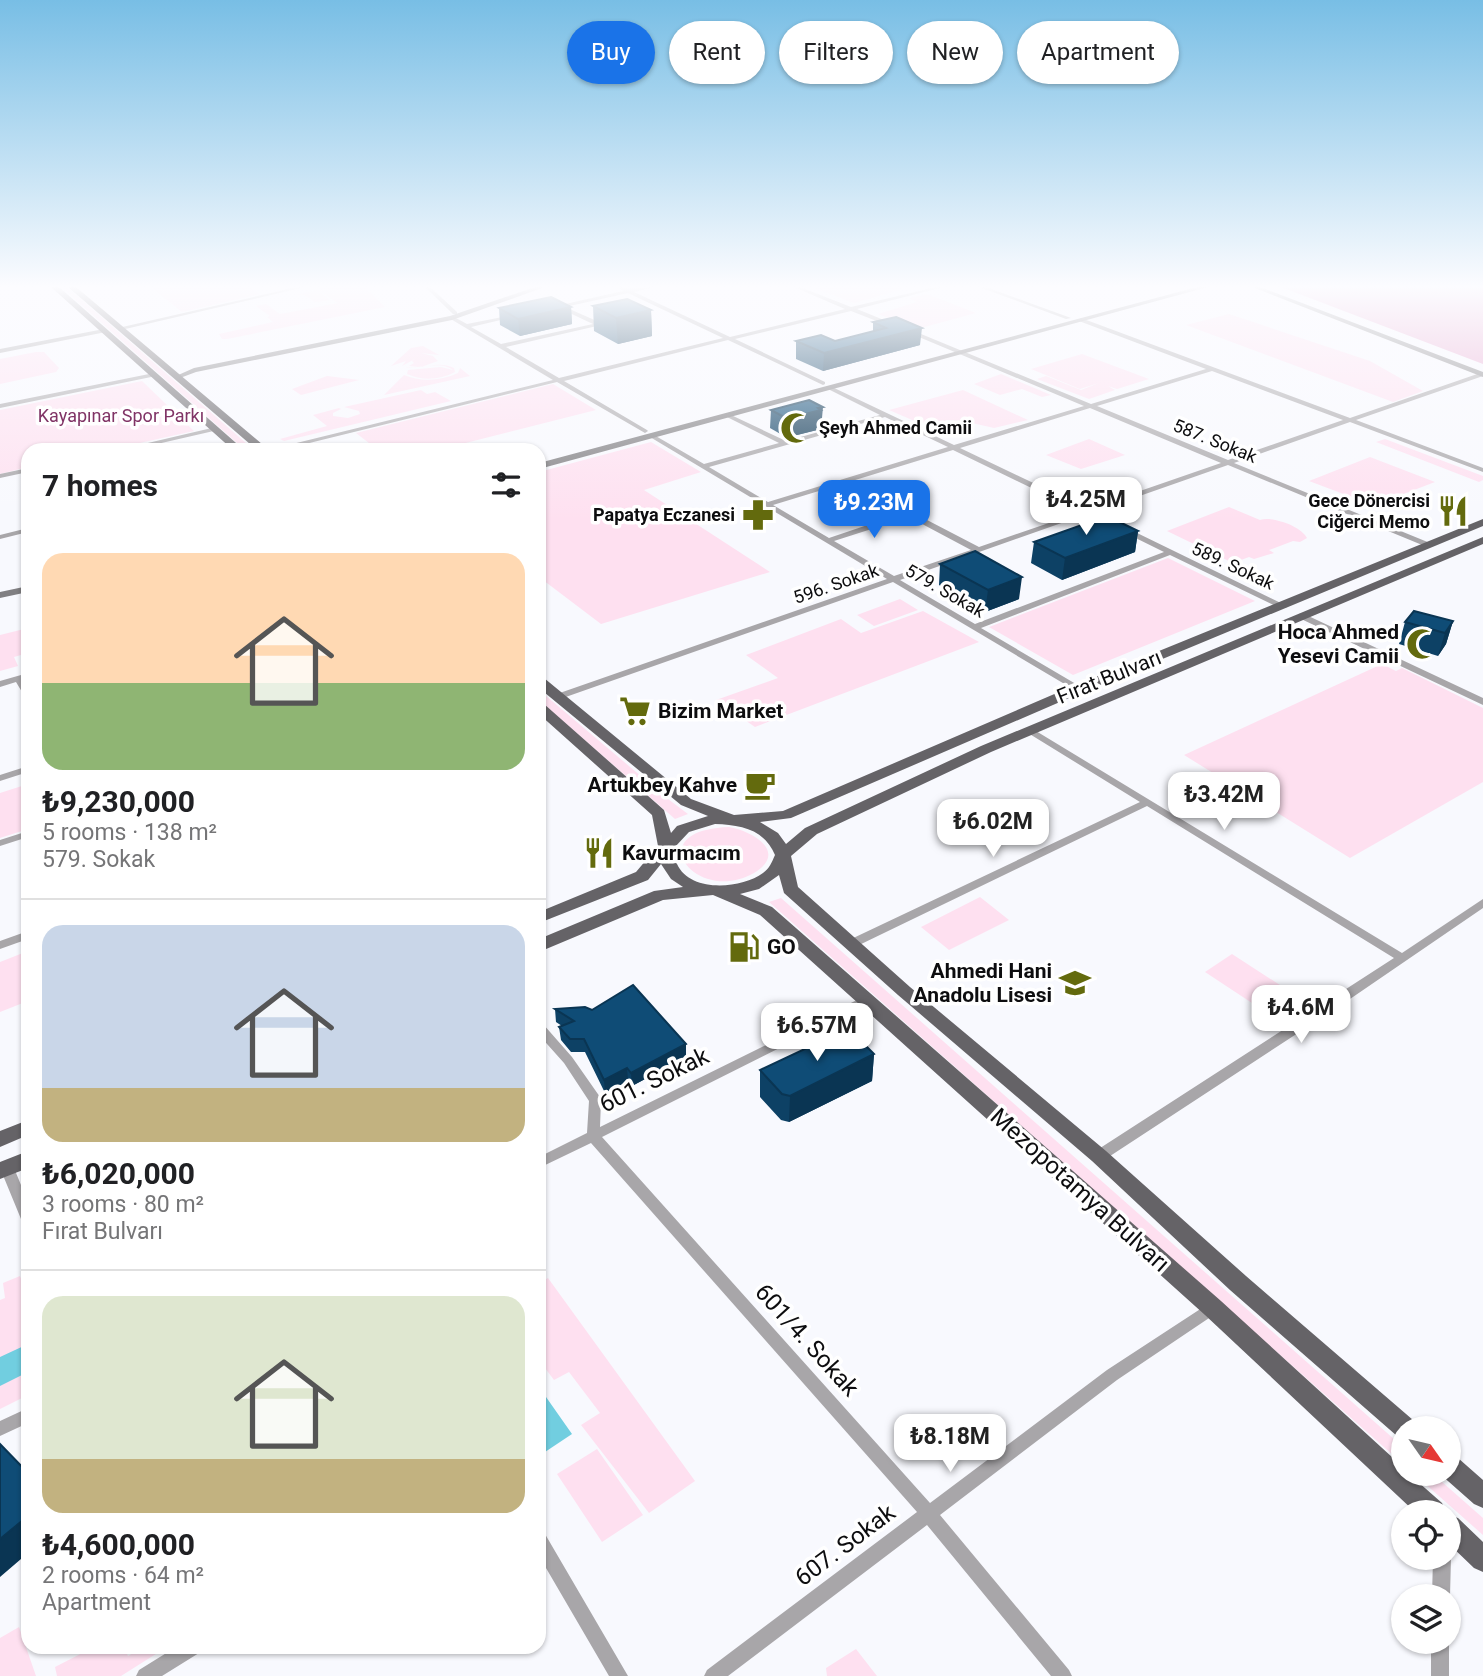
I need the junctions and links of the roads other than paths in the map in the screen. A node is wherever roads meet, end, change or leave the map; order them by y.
1 (143, 365) edge
2 (166, 365) edge
3 (191, 365) edge
4 (217, 365) edge
5 (535, 365) edge
6 (615, 365) edge
7 (783, 365) edge
8 (904, 365) edge
9 (991, 365) edge
10 (1202, 365) edge
11 (1462, 365) edge
12 (1464, 365) edge
13 (171, 369) junction
14 (1212, 369) junction
15 (1483, 373) edge
16 (154, 375) junction
17 (180, 376) junction
18 (559, 379) junction
19 (827, 386) junction
20 (0, 406) edge
21 (1089, 407) junction
22 (886, 415) junction
23 (729, 416) junction
24 (1349, 421) junction
25 (216, 429) junction
26 (648, 433) junction
27 (153, 443) edge
28 (231, 443) edge
29 (256, 443) edge
30 (299, 443) edge
31 (785, 443) junction
32 (954, 448) junction
33 (546, 457) edge
34 (546, 464) edge
35 (1228, 464) junction
36 (705, 466) junction
37 (1483, 470) edge
38 (21, 472) edge
39 (0, 476) edge
40 (847, 481) junction
41 (769, 504) junction
42 (1089, 513) junction
43 (909, 514) junction
44 (1483, 522) edge
45 (21, 532) edge
46 (0, 537) edge
47 (830, 540) junction
48 (1483, 540) edge
49 (1427, 545) junction
50 (978, 550) junction
51 (1168, 553) junction
52 (895, 580) junction
53 (21, 584) edge
54 (0, 588) edge
55 (21, 590) edge
56 (0, 595) edge
57 (1283, 606) junction
58 (1302, 617) junction
59 (975, 627) junction
60 (21, 678) edge
61 (0, 684) edge
62 (546, 687) edge
63 (1078, 689) junction
64 (557, 697) junction
65 (1483, 702) edge
66 (546, 713) edge
67 (1031, 731) junction
68 (21, 771) edge
69 (0, 778) edge
70 (1148, 803) junction
71 (732, 820) junction
72 (21, 838) edge
73 (0, 843) edge
74 (666, 847) junction
75 (783, 855) junction
76 (714, 889) junction
77 (1483, 903) edge
78 (546, 915) edge
79 (21, 938) edge
80 (546, 943) edge
81 (851, 944) junction
82 (0, 945) edge
83 (1402, 958) junction
84 (865, 1000) junction
85 (546, 1035) edge
86 (21, 1130) edge
87 (593, 1136) junction
88 (0, 1139) edge
89 (1099, 1156) junction
90 (546, 1160) edge
91 (21, 1162) edge
92 (4, 1169) edge
93 (21, 1204) edge
94 (1213, 1308) junction
95 (1391, 1416) edge
96 (21, 1418) edge
97 (0, 1429) edge
98 (1461, 1477) edge
99 (1483, 1496) edge
100 (1420, 1500) edge
101 (928, 1513) junction
102 (1461, 1538) edge
103 (546, 1552) edge
104 (1483, 1559) edge
105 (181, 1654) edge
106 (1440, 1654) edge
107 (145, 1676) edge
108 (619, 1676) edge
109 (713, 1676) edge
110 (1063, 1676) edge
111 (1440, 1676) edge

1 - 16 main road
2 - 13 main road
3 - 13 main road
4 - 17 main road
5 - 18 street, 579. Sokak
6 - 18 street
7 - 19 street, 589. Sokak
8 - 19 main road
9 - 21 street, 587. Sokak
10 - 14 street
11 - 15 main road
12 - 15 main road
13 - 17 main road
14 - 21 street
14 - 24 street
15 - 24 street, 596. Sokak
16 - 20 street
16 - 25 main road
17 - 29 main road
18 - 26 street, 579. Sokak
18 - 30 street
19 - 22 street, 589. Sokak
19 - 23 main road
19 - 26 main road
21 - 32 street
21 - 35 street, 587. Sokak
22 - 31 street
22 - 32 street, 589. Sokak
23 - 26 main road
23 - 31 street
24 - 35 street, 596. Sokak
24 - 37 street
25 - 27 street
25 - 28 main road
26 - 33 main road
26 - 34 main road
26 - 36 street, 579. Sokak
31 - 36 street
32 - 40 street
32 - 42 street, 589. Sokak
35 - 42 street, 596. Sokak
35 - 49 street, 587. Sokak
36 - 41 street, 579. Sokak
38 - 39 street
40 - 41 street
40 - 43 street
41 - 47 street, 579. Sokak
42 - 50 street, 596. Sokak
42 - 51 street, 589. Sokak
43 - 47 street
43 - 50 street
44 - 49 main road, Fırat Bulvarı
45 - 46 street
47 - 52 street, 579. Sokak
48 - 58 main road, Fırat Bulvarı
49 - 57 main road, Fırat Bulvarı
50 - 52 street, 596. Sokak
51 - 57 street, 589. Sokak
51 - 59 street
52 - 59 street, 579. Sokak
52 - 64 street, 596. Sokak
53 - 54 main road
55 - 56 main road
57 - 63 main road, Fırat Bulvarı
58 - 65 street
58 - 67 main road, Fırat Bulvarı
59 - 63 street, 579. Sokak
60 - 61 street
62 - 64 main road
63 - 71 main road, Fırat Bulvarı
64 - 71 main road
66 - 74 main road
67 - 70 street
67 - 75 main road, Fırat Bulvarı
68 - 69 street
70 - 81 street
70 - 83 street
71 - 74 main road
71 - 75 main road
72 - 73 street
74 - 76 main road
74 - 78 main road
75 - 76 main road
75 - 81 main road, Mezopotamya Bulvarı
76 - 80 main road
76 - 84 main road, Mezopotamya Bulvarı
77 - 83 street
79 - 82 street
81 - 89 main road, Mezopotamya Bulvarı
83 - 89 street
84 - 87 street, 601. Sokak
84 - 94 main road, Mezopotamya Bulvarı
85 - 87 street
86 - 88 main road
87 - 90 street, 601. Sokak
87 - 101 street, 601/4. Sokak
89 - 95 main road, Mezopotamya Bulvarı
91 - 92 main road
92 - 93 street
94 - 100 main road, Mezopotamya Bulvarı
94 - 101 street, 607. Sokak
96 - 97 street
98 - 99 main road
101 - 109 street, 607. Sokak
101 - 110 street, 601/4. Sokak
102 - 104 main road
103 - 108 street
105 - 107 street
106 - 111 street

